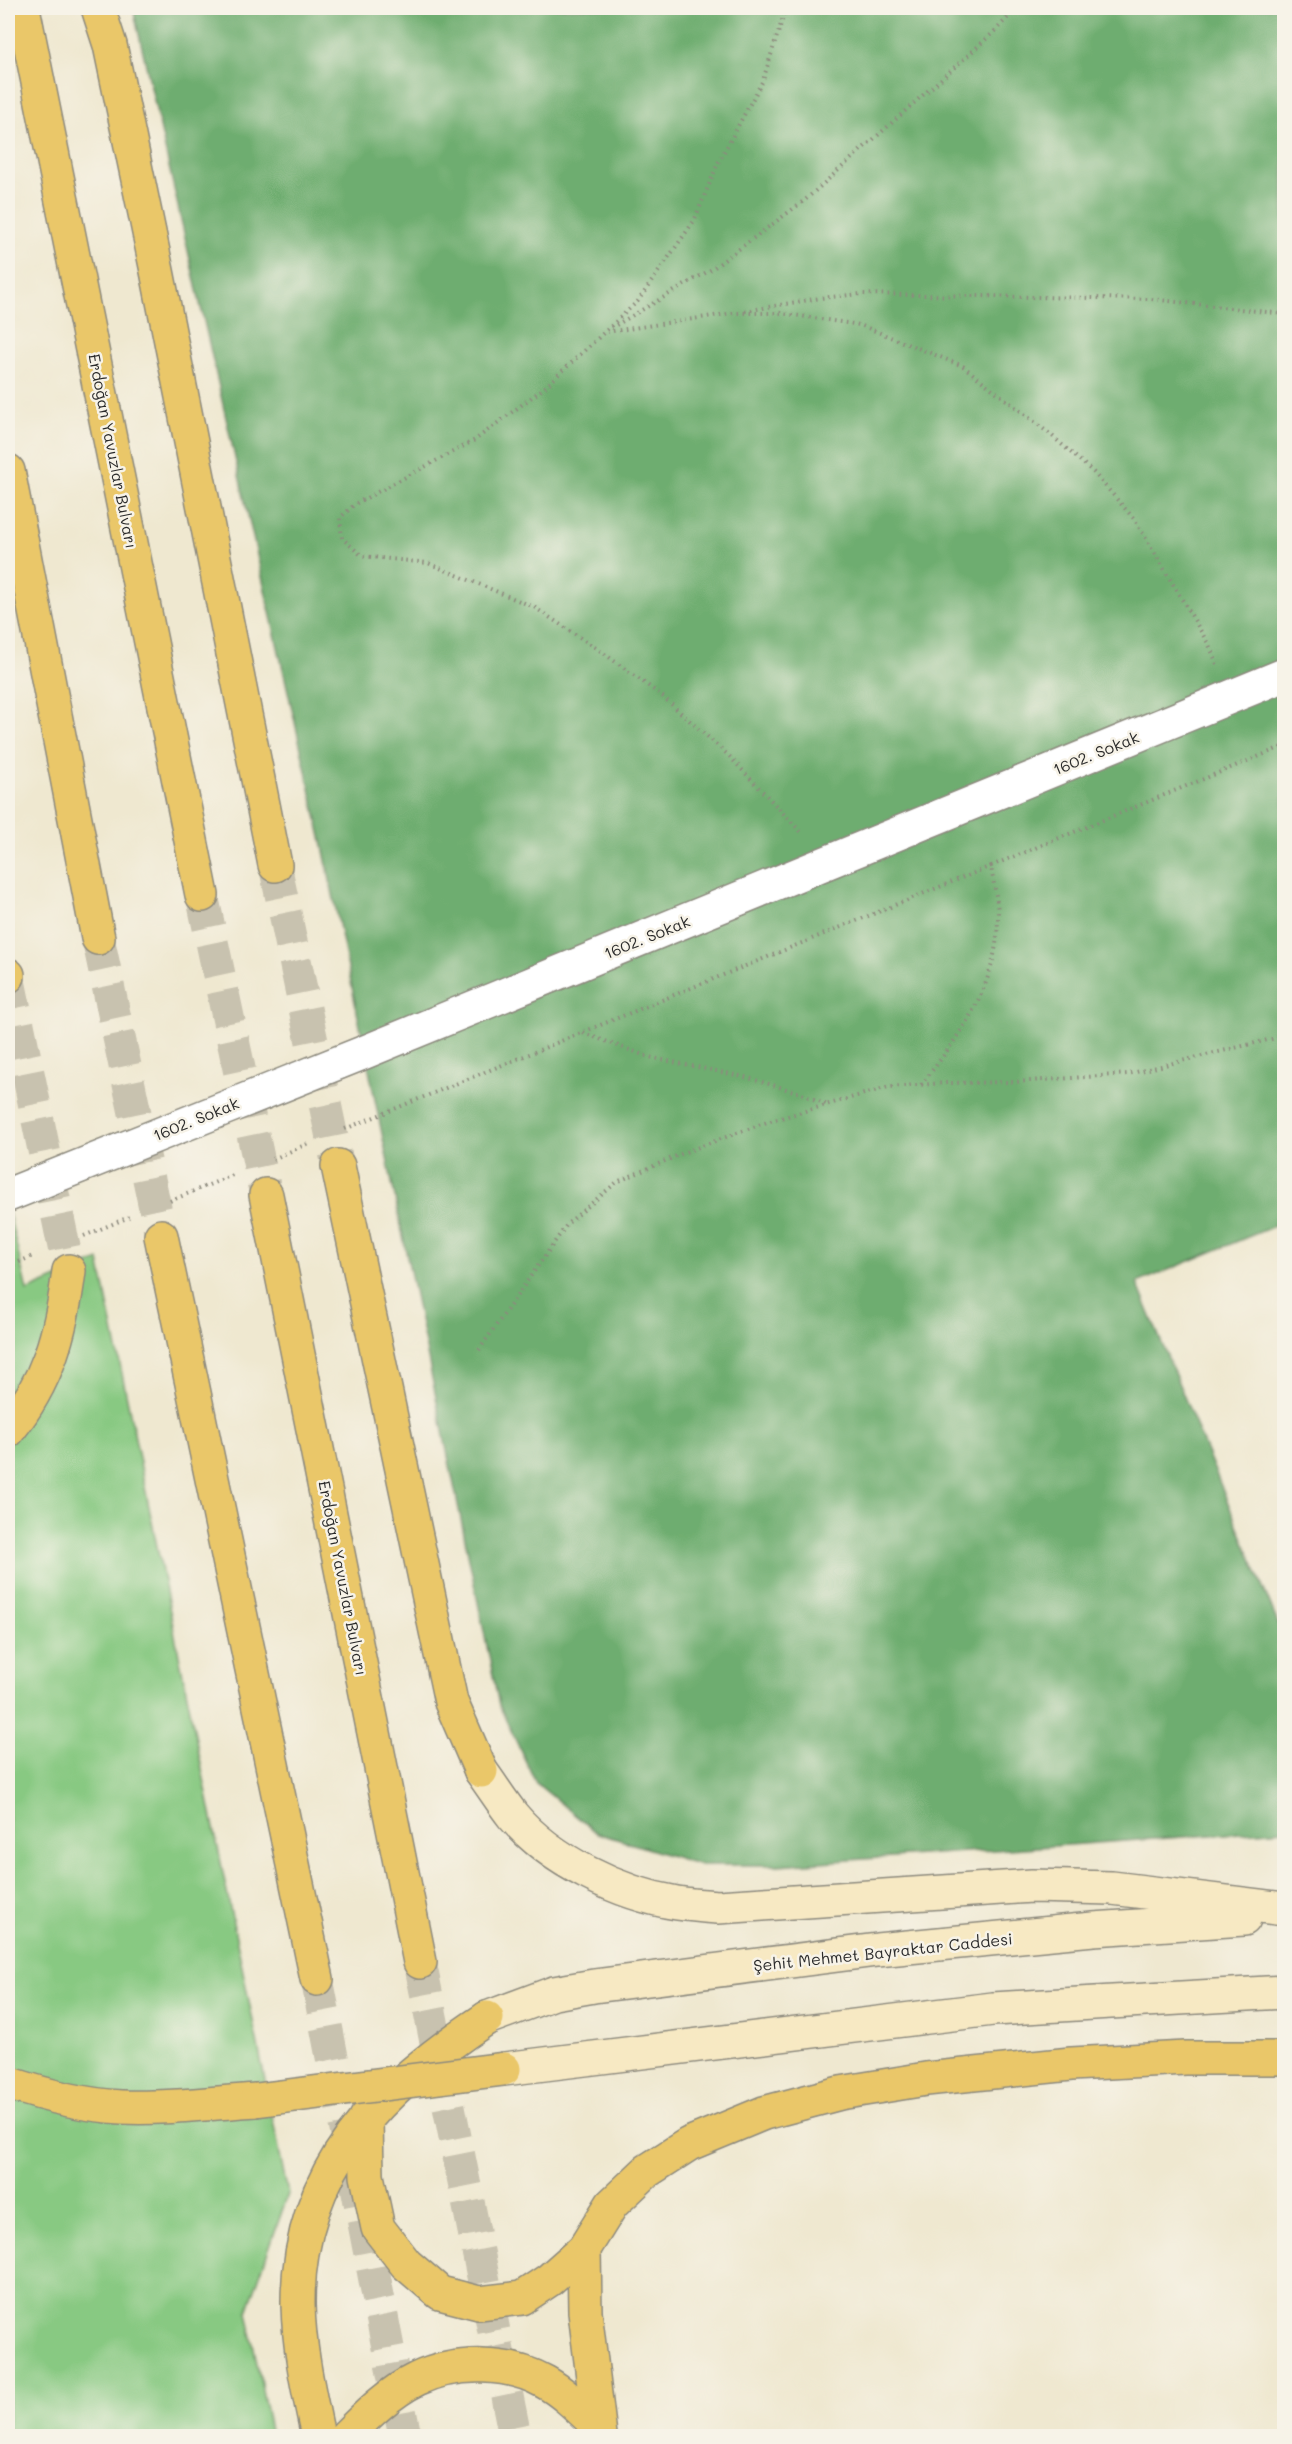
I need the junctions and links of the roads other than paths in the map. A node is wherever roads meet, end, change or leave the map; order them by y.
1 (23, 8) edge
2 (98, 8) edge
3 (8, 471) edge
4 (1284, 675) edge
5 (275, 866) tunnel mouth
6 (202, 896) tunnel mouth
7 (98, 938) tunnel mouth
8 (338, 1166) tunnel mouth
9 (264, 1179) tunnel mouth
10 (8, 1195) edge
11 (151, 1224) tunnel mouth
12 (69, 1271) tunnel mouth
13 (8, 1431) edge
14 (1284, 1909) edge
15 (1284, 1916) edge
16 (420, 1962) tunnel mouth
17 (317, 1979) tunnel mouth
18 (1284, 1992) edge
19 (1284, 2058) edge
20 (8, 2083) edge
21 (366, 2118) junction
22 (584, 2249) junction
23 (599, 2431) edge
24 (318, 2436) edge
25 (346, 2436) edge

1 - 6 main road, Erdoğan Yavuzlar Bulvarı
2 - 5 main road
3 - 7 main road
4 - 10 street, 1602. Sokak
8 - 14 main road
9 - 16 main road, Erdoğan Yavuzlar Bulvarı
11 - 17 main road
12 - 13 main road
15 - 21 main road, Şehit Mehmet Bayraktar Caddesi
18 - 20 main road, bridge
19 - 22 main road
21 - 22 main road
21 - 24 main road
22 - 23 main road
23 - 25 main road

